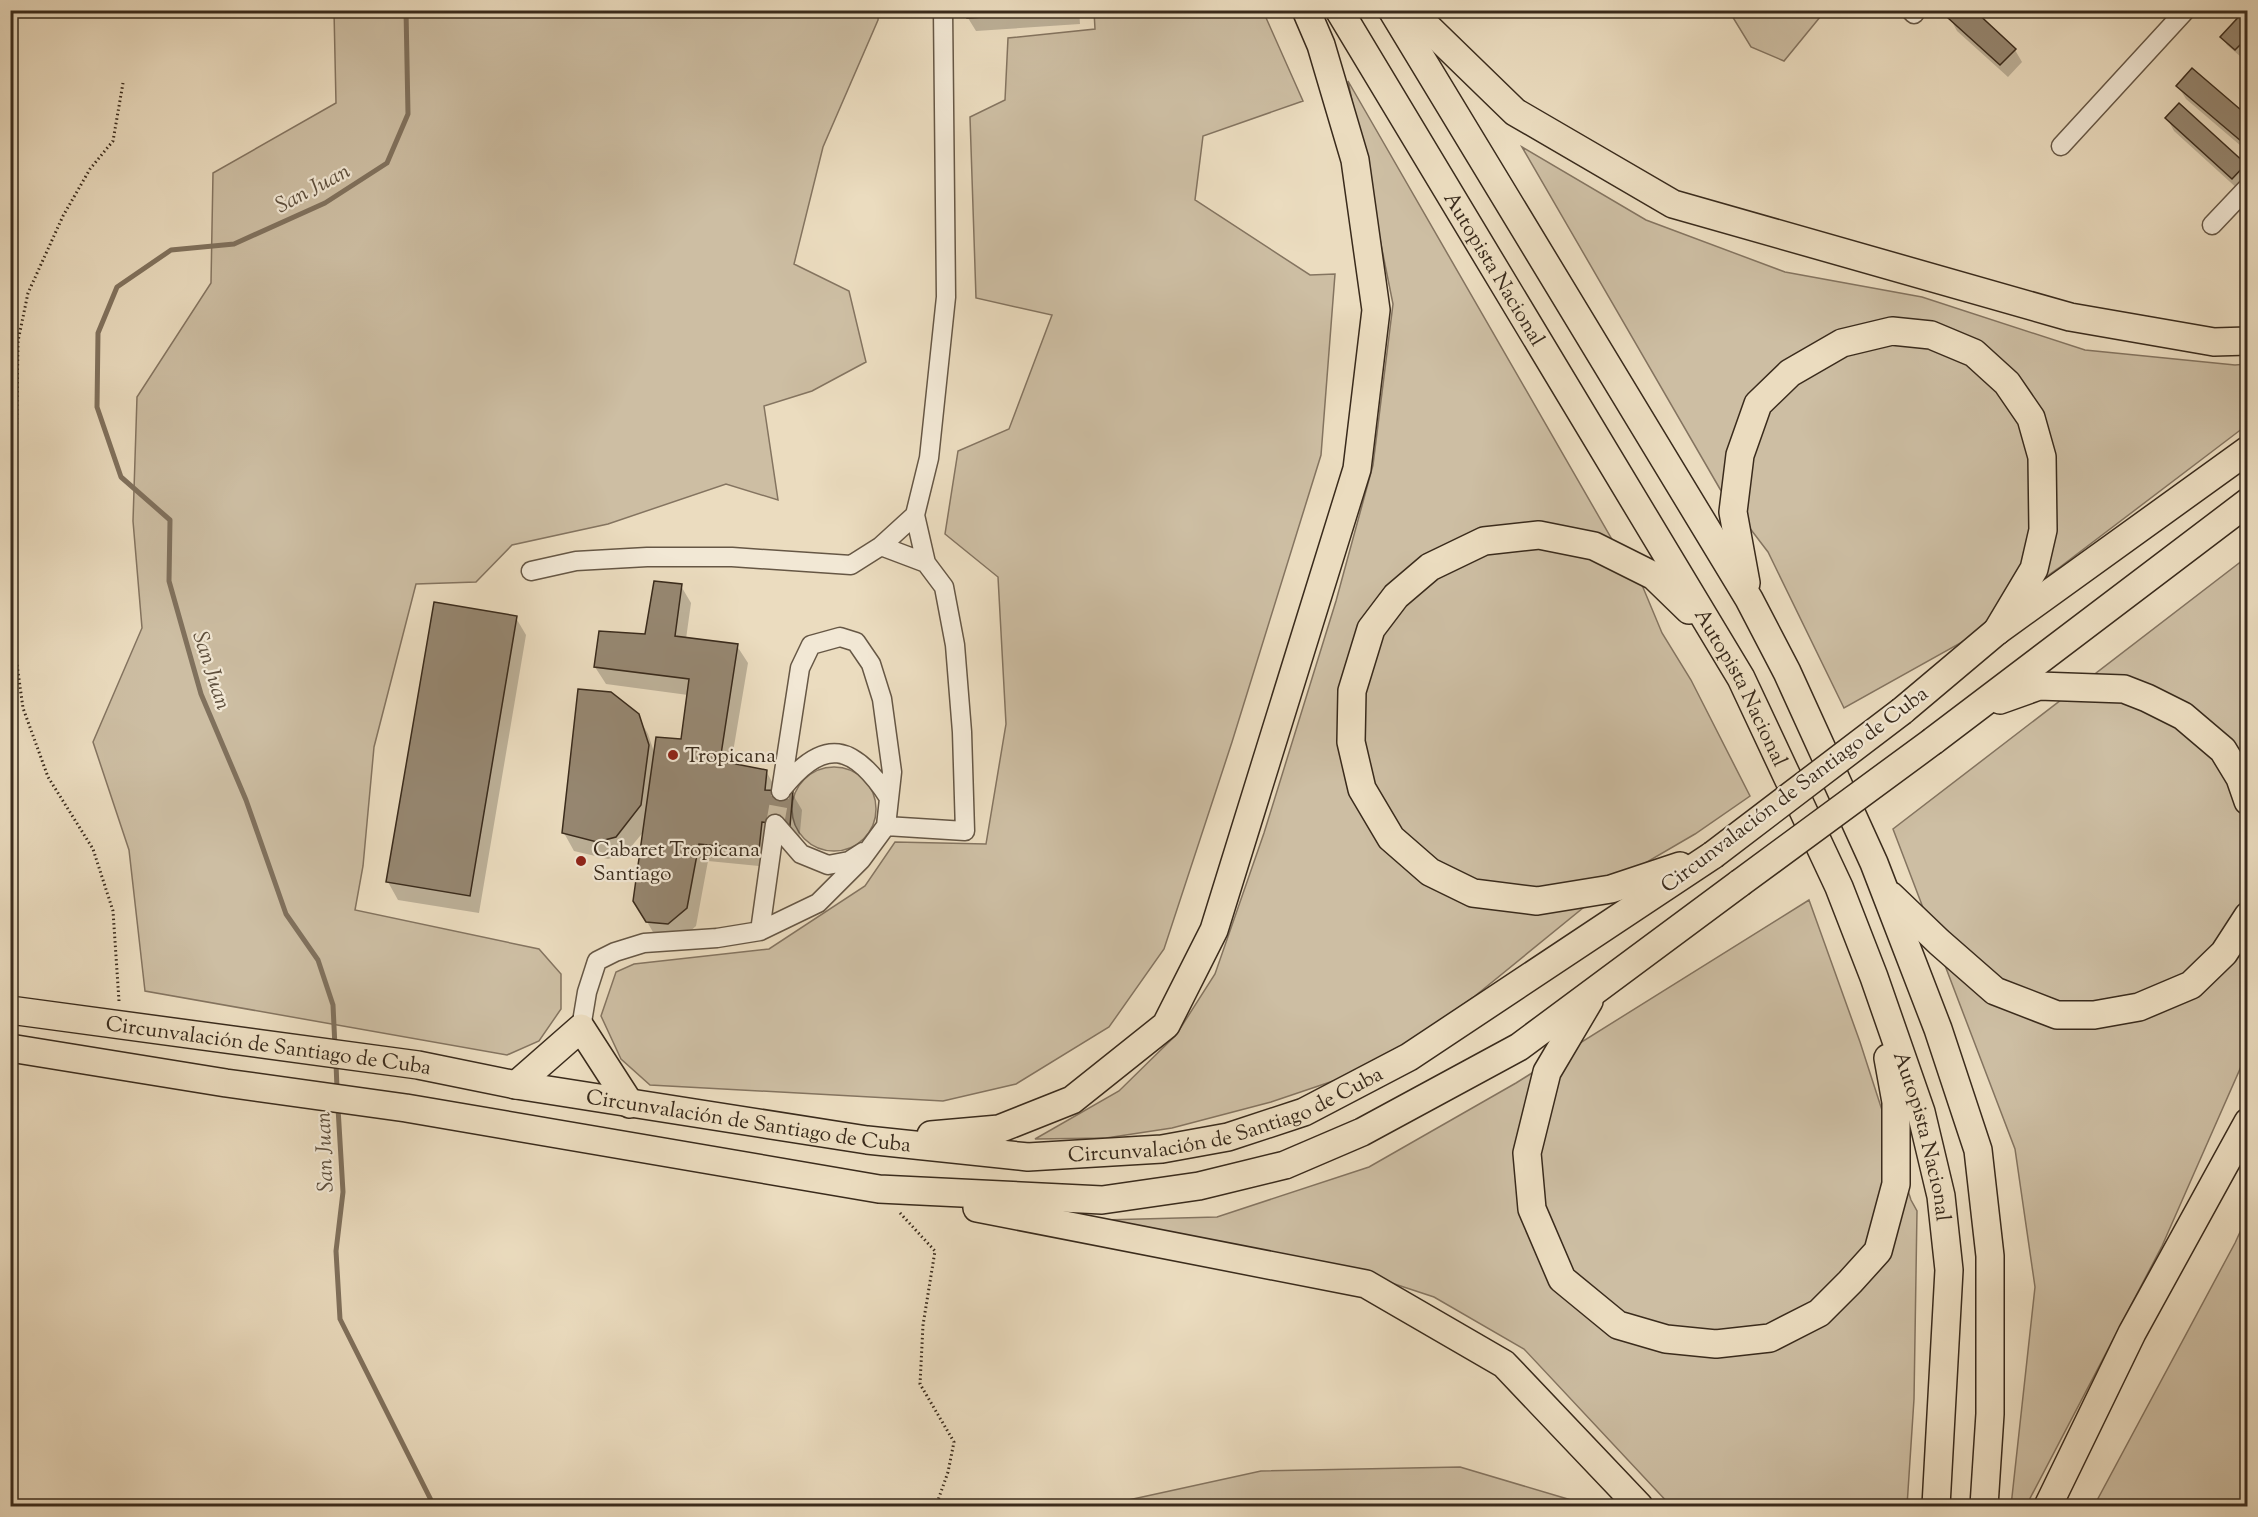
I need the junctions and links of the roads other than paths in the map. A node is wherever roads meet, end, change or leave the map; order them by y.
1 (943, 10) edge
2 (1306, 10) edge
3 (1339, 10) edge
4 (1392, 10) edge
5 (1410, 10) edge
6 (1910, 10) edge
7 (1917, 10) edge
8 (2186, 10) edge
9 (2061, 146) dead end
10 (2247, 187) edge
11 (2212, 225) dead end
12 (2247, 341) edge
13 (2247, 450) edge
14 (2247, 502) edge
15 (915, 515) junction
16 (881, 546) junction
17 (926, 563) junction
18 (531, 571) dead end
19 (1749, 599) junction
20 (1997, 632) junction
21 (1741, 678) junction
22 (1974, 710) junction
23 (889, 798) junction
24 (2247, 801) edge
25 (886, 826) junction
26 (871, 847) junction
27 (1713, 855) junction
28 (1883, 888) junction
29 (2247, 916) edge
30 (760, 932) junction
31 (1874, 977) junction
32 (1596, 989) junction
33 (10, 1010) edge
34 (581, 1028) junction
35 (10, 1048) edge
36 (516, 1085) junction
37 (630, 1104) junction
38 (2247, 1122) edge
39 (867, 1140) junction
40 (879, 1189) junction
41 (1639, 1506) edge
42 (1936, 1506) edge
43 (1984, 1506) edge
44 (2048, 1506) edge

1 - 15 lane
2 - 39 highway
3 - 21 highway, Autopista Nacional
4 - 19 highway, Autopista Nacional
5 - 12 highway
6 - 7 lane
8 - 9 lane
10 - 11 lane
13 - 20 highway, Circunvalación de Santiago de Cuba
14 - 22 highway, Circunvalación de Santiago de Cuba
15 - 16 lane
15 - 17 lane
16 - 17 lane
16 - 18 lane
17 - 25 lane
19 - 20 highway
19 - 28 highway, Autopista Nacional
20 - 27 highway, Circunvalación de Santiago de Cuba, bridge
21 - 27 highway
21 - 31 highway, Autopista Nacional
22 - 24 highway
22 - 32 highway, Circunvalación de Santiago de Cuba, bridge
23 - 23 lane
23 - 25 lane
25 - 26 lane
26 - 30 lane
26 - 30 lane
27 - 39 highway, Circunvalación de Santiago de Cuba
28 - 29 highway
28 - 43 highway, Autopista Nacional
30 - 34 lane
31 - 32 highway
31 - 42 highway, Autopista Nacional
32 - 40 highway, Circunvalación de Santiago de Cuba
33 - 36 highway, Circunvalación de Santiago de Cuba
34 - 36 highway
34 - 37 highway
35 - 40 highway, Circunvalación de Santiago de Cuba
36 - 37 highway, Circunvalación de Santiago de Cuba
37 - 39 highway, Circunvalación de Santiago de Cuba
38 - 44 highway
40 - 41 highway

